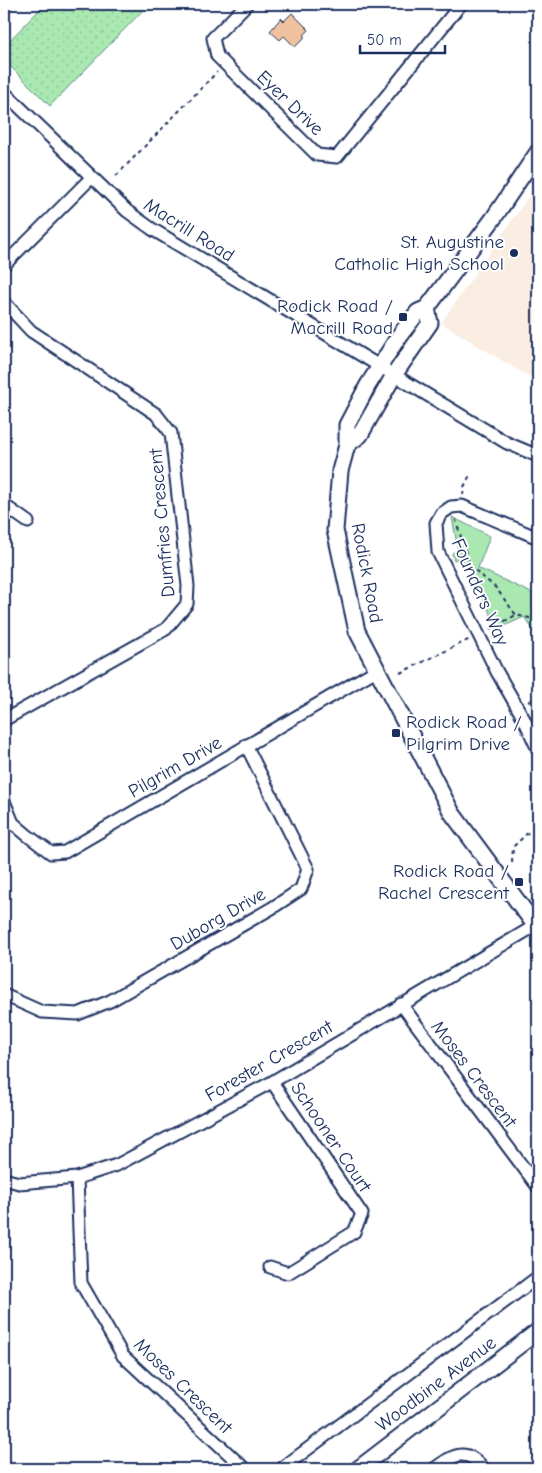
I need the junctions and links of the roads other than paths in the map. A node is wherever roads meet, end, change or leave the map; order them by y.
1 (247, 4) edge
2 (461, 4) edge
3 (4, 92) edge
4 (538, 152) edge
5 (92, 177) junction
6 (4, 265) edge
7 (4, 302) edge
8 (427, 308) junction
9 (380, 366) junction
10 (394, 375) junction
11 (347, 445) junction
12 (538, 456) edge
13 (4, 505) edge
14 (28, 522) dead end
15 (538, 538) edge
16 (378, 669) junction
17 (4, 720) edge
18 (246, 745) junction
19 (538, 750) edge
20 (4, 801) edge
21 (537, 926) edge
22 (4, 995) edge
23 (401, 1004) junction
24 (272, 1082) junction
25 (77, 1178) junction
26 (4, 1179) edge
27 (538, 1187) edge
28 (270, 1267) dead end
29 (538, 1277) edge
30 (538, 1331) edge
31 (245, 1469) edge
32 (281, 1469) edge
33 (358, 1469) edge
34 (434, 1469) edge
35 (484, 1469) edge

1 - 2 street, Eyer Drive
3 - 5 street, Macrill Road
4 - 8 main road, Rodick Road
5 - 6 street
5 - 9 street, Macrill Road
7 - 17 street, Dumfries Crescent
8 - 9 main road, Rodick Road
8 - 10 main road, Rodick Road
9 - 10 street, Macrill Road
9 - 11 main road, Rodick Road
10 - 11 main road, Rodick Road
10 - 12 street, Macrill Road
11 - 16 main road, Rodick Road
13 - 14 street
15 - 19 street, Founders Way
16 - 18 street, Pilgrim Drive
16 - 21 main road, Rodick Road
18 - 20 street, Pilgrim Drive
18 - 22 street, Duborg Drive
21 - 23 street, Forester Crescent
23 - 24 street, Forester Crescent
23 - 27 street, Moses Crescent
24 - 25 street, Forester Crescent
24 - 28 street, Schooner Court
25 - 26 street, Forester Crescent
25 - 31 street, Moses Crescent
29 - 32 street
30 - 33 main road, Woodbine Avenue
34 - 35 street

